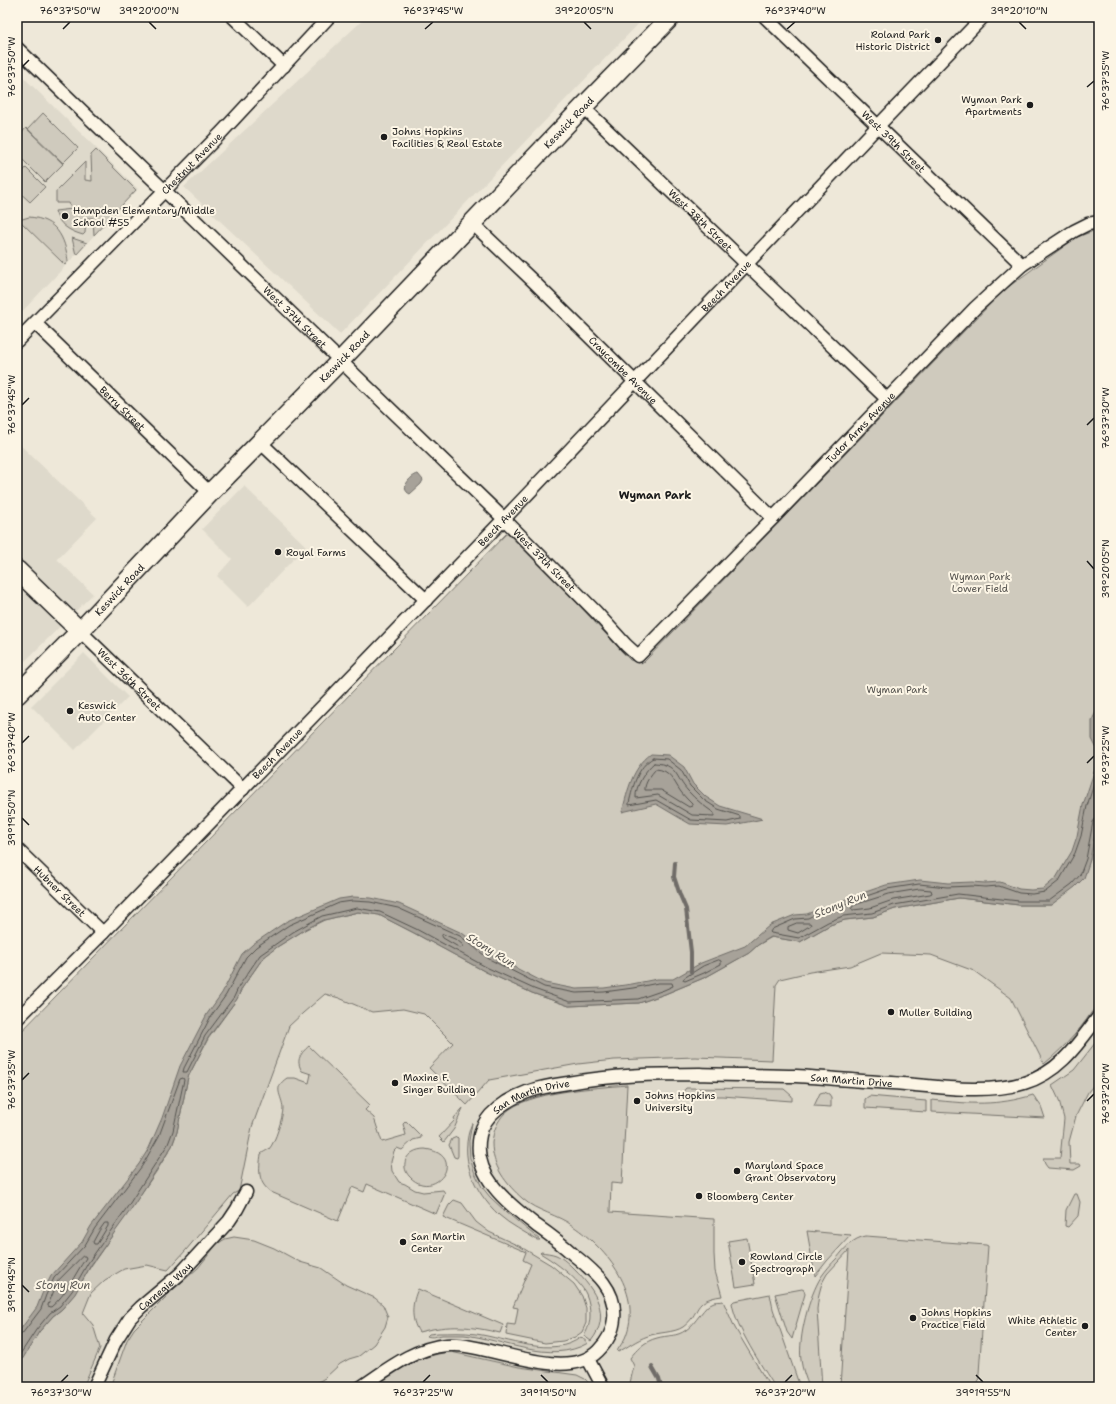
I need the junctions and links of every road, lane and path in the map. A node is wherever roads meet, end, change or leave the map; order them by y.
1 (233, 17) edge
2 (329, 17) edge
3 (670, 17) edge
4 (765, 17) edge
5 (983, 17) edge
6 (17, 48) edge
7 (284, 66) junction
8 (583, 106) junction
9 (878, 126) junction
10 (164, 191) junction
11 (1099, 222) edge
12 (472, 223) junction
13 (747, 264) junction
14 (1022, 265) junction
15 (35, 323) junction
16 (17, 341) edge
17 (340, 361) junction
18 (635, 381) junction
19 (887, 399) junction
20 (260, 442) junction
21 (210, 493) junction
22 (773, 518) junction
23 (504, 519) junction
24 (17, 570) edge
25 (426, 600) junction
26 (80, 631) junction
27 (638, 656) joint
28 (17, 695) edge
29 (242, 789) junction
30 (17, 849) edge
31 (103, 933) junction
32 (1099, 1016) edge
33 (17, 1019) edge
34 (246, 1192) dead end
35 (588, 1359) junction
36 (94, 1387) edge
37 (362, 1387) edge
38 (603, 1387) edge

1 - 7 street
2 - 7 street, Chestnut Avenue
3 - 8 street, Keswick Road
4 - 9 street, West 39th Street
5 - 9 street, Beech Avenue
6 - 10 street, West 37th Street
7 - 10 street, Chestnut Avenue
8 - 12 street, Keswick Road
8 - 13 street, West 38th Street
9 - 13 street, Beech Avenue
9 - 14 street, West 39th Street
10 - 15 street, Chestnut Avenue
10 - 17 street, West 37th Street
11 - 14 street, Tudor Arms Avenue
12 - 17 street, Keswick Road
12 - 18 street, Craycombe Avenue
13 - 18 street, Beech Avenue
13 - 19 street, West 38th Street
14 - 19 street, Tudor Arms Avenue
15 - 16 street, Chestnut Avenue
15 - 21 street, Berry Street
17 - 20 street, Keswick Road
17 - 23 street, West 37th Street
18 - 22 street, Craycombe Avenue
18 - 23 street, Beech Avenue
19 - 22 street, Tudor Arms Avenue
20 - 21 street, Keswick Road
20 - 25 street
21 - 26 street, Keswick Road
22 - 27 street, Tudor Arms Avenue
23 - 25 street, Beech Avenue
23 - 27 street, West 37th Street
24 - 26 street, West 36th Street
25 - 29 street, Beech Avenue
26 - 28 street, Keswick Road
26 - 29 street, West 36th Street
29 - 31 street, Beech Avenue
30 - 31 street, Hubner Street
31 - 33 street, Beech Avenue
32 - 35 street, San Martin Drive
34 - 36 street, Carnegie Way
35 - 37 street
35 - 38 street

